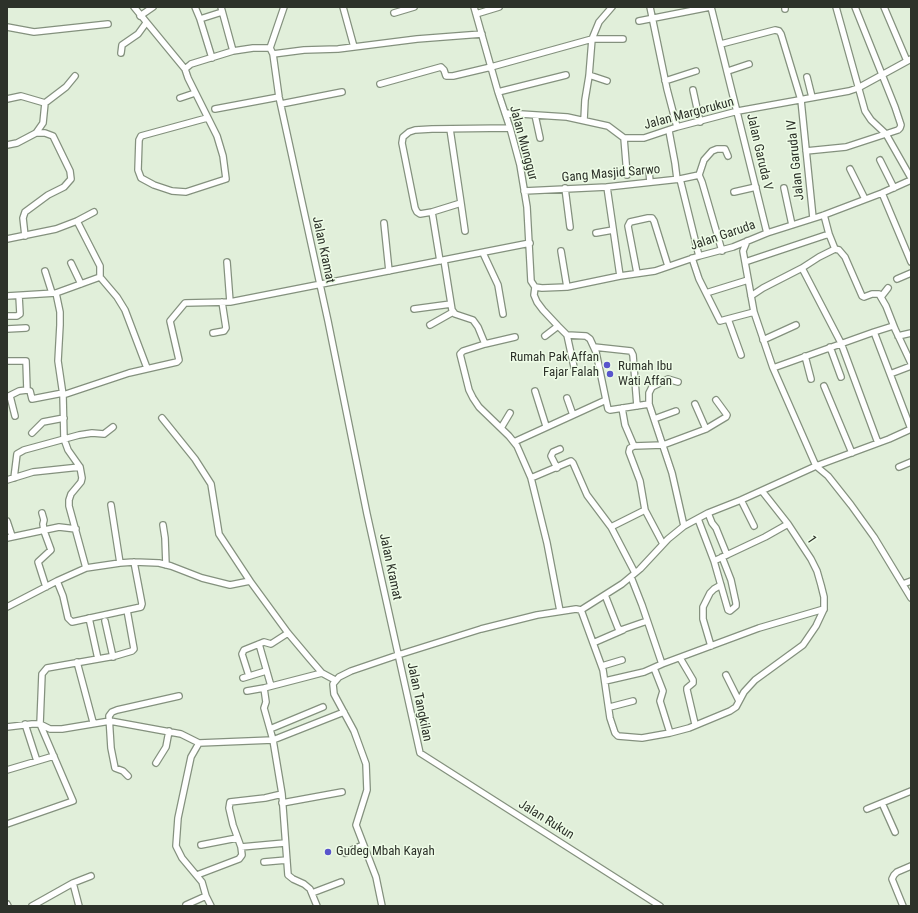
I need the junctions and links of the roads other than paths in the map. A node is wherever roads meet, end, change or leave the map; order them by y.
1 (134, 7) edge
2 (153, 7) edge
3 (195, 7) edge
4 (284, 7) edge
5 (342, 7) edge
6 (414, 7) edge
7 (474, 7) edge
8 (499, 7) edge
9 (612, 7) edge
10 (650, 7) edge
11 (711, 7) edge
12 (836, 7) edge
13 (856, 7) edge
14 (884, 7) edge
15 (222, 10) edge
16 (394, 13) dead end
17 (476, 14) junction
18 (140, 16) junction
19 (652, 18) junction
20 (200, 19) junction
21 (639, 21) dead end
22 (146, 23) junction
23 (108, 24) dead end
24 (7, 27) edge
25 (482, 34) junction
26 (592, 39) junction
27 (623, 39) dead end
28 (721, 44) junction
29 (354, 47) junction
30 (270, 48) junction
31 (233, 51) junction
32 (121, 53) dead end
33 (273, 54) junction
34 (212, 58) junction
35 (909, 60) edge
36 (749, 64) dead end
37 (491, 67) junction
38 (185, 69) junction
39 (696, 71) dead end
40 (728, 71) junction
41 (566, 75) dead end
42 (588, 75) junction
43 (883, 75) junction
44 (76, 76) dead end
45 (807, 77) dead end
46 (608, 81) dead end
47 (665, 81) junction
48 (380, 84) dead end
49 (858, 88) junction
50 (693, 90) dead end
51 (342, 92) dead end
52 (498, 92) junction
53 (195, 93) junction
54 (279, 97) junction
55 (812, 97) junction
56 (180, 98) dead end
57 (7, 99) edge
58 (801, 100) junction
59 (45, 103) junction
60 (280, 104) junction
61 (215, 109) dead end
62 (738, 111) junction
63 (505, 113) junction
64 (536, 115) junction
65 (207, 118) junction
66 (584, 120) junction
67 (700, 122) junction
68 (677, 127) junction
69 (510, 128) junction
70 (450, 129) junction
71 (668, 131) junction
72 (36, 133) junction
73 (886, 134) junction
74 (540, 138) dead end
75 (624, 138) junction
76 (7, 145) edge
77 (806, 151) junction
78 (728, 156) dead end
79 (880, 160) dead end
80 (850, 169) dead end
81 (648, 171) dead end
82 (699, 174) junction
83 (627, 176) dead end
84 (678, 179) junction
85 (911, 179) edge
86 (650, 182) junction
87 (607, 186) junction
88 (756, 187) junction
89 (565, 188) junction
90 (784, 188) dead end
91 (894, 188) junction
92 (524, 191) junction
93 (734, 192) dead end
94 (882, 193) junction
95 (865, 199) junction
96 (461, 203) junction
97 (94, 212) dead end
98 (432, 212) junction
99 (824, 215) junction
100 (813, 218) junction
101 (77, 221) junction
102 (384, 223) dead end
103 (792, 225) junction
104 (570, 227) dead end
105 (613, 230) junction
106 (465, 231) dead end
107 (596, 233) dead end
108 (767, 233) junction
109 (829, 234) junction
110 (25, 236) junction
111 (7, 238) edge
112 (747, 241) junction
113 (530, 243) junction
114 (733, 247) junction
115 (835, 249) junction
116 (562, 251) dead end
117 (722, 251) junction
118 (742, 251) junction
119 (483, 252) junction
120 (699, 256) junction
121 (692, 258) junction
122 (442, 261) junction
123 (227, 262) dead end
124 (745, 262) junction
125 (911, 262) edge
126 (71, 263) dead end
127 (668, 266) junction
128 (802, 268) junction
129 (45, 271) dead end
130 (389, 271) junction
131 (637, 273) junction
132 (911, 273) edge
133 (620, 276) junction
134 (100, 277) junction
135 (897, 279) dead end
136 (748, 280) junction
137 (81, 284) junction
138 (319, 284) junction
139 (535, 287) junction
140 (567, 287) junction
141 (888, 288) dead end
142 (54, 293) junction
143 (706, 293) junction
144 (7, 296) edge
145 (19, 296) junction
146 (751, 296) junction
147 (882, 297) junction
148 (222, 302) junction
149 (230, 302) junction
150 (451, 304) junction
151 (414, 309) dead end
152 (453, 312) junction
153 (754, 312) junction
154 (503, 314) dead end
155 (7, 316) edge
156 (728, 319) junction
157 (430, 325) dead end
158 (796, 325) dead end
159 (558, 326) junction
160 (893, 326) junction
161 (26, 328) dead end
162 (7, 329) edge
163 (874, 332) junction
164 (213, 333) dead end
165 (911, 333) edge
166 (567, 335) junction
167 (545, 336) dead end
168 (898, 336) junction
169 (515, 337) dead end
170 (763, 340) junction
171 (841, 342) junction
172 (485, 344) junction
173 (594, 347) junction
174 (830, 347) junction
175 (741, 355) dead end
176 (805, 356) junction
177 (7, 360) edge
178 (911, 363) edge
179 (911, 366) edge
180 (574, 367) dead end
181 (147, 368) junction
182 (773, 368) junction
183 (890, 374) junction
184 (841, 377) dead end
185 (811, 379) dead end
186 (678, 382) dead end
187 (824, 386) dead end
188 (27, 390) junction
189 (535, 391) dead end
190 (63, 394) junction
191 (8, 396) edge
192 (567, 398) dead end
193 (606, 400) junction
194 (716, 400) dead end
195 (649, 404) junction
196 (695, 404) dead end
197 (637, 406) junction
198 (622, 408) junction
199 (676, 411) dead end
200 (510, 413) dead end
201 (573, 415) junction
202 (15, 416) dead end
203 (64, 418) junction
204 (162, 418) dead end
205 (654, 419) junction
206 (546, 426) junction
207 (113, 427) dead end
208 (501, 428) junction
209 (706, 429) junction
210 (911, 429) edge
211 (32, 433) dead end
212 (64, 439) junction
213 (514, 442) junction
214 (878, 443) junction
215 (663, 445) junction
216 (634, 446) junction
217 (560, 449) dead end
218 (852, 453) junction
219 (911, 462) edge
220 (816, 466) junction
221 (899, 466) dead end
222 (80, 467) junction
223 (557, 468) junction
224 (14, 478) junction
225 (531, 478) junction
226 (7, 480) edge
227 (762, 490) junction
228 (741, 500) junction
229 (112, 505) dead end
230 (645, 510) junction
231 (42, 513) dead end
232 (708, 513) junction
233 (698, 520) junction
234 (7, 521) edge
235 (788, 524) junction
236 (163, 525) dead end
237 (684, 526) junction
238 (754, 526) dead end
239 (611, 527) junction
240 (76, 529) junction
241 (44, 530) junction
242 (10, 537) edge
243 (662, 544) junction
244 (725, 556) junction
245 (714, 561) junction
246 (134, 562) junction
247 (120, 563) junction
248 (166, 565) junction
249 (86, 568) junction
250 (633, 575) junction
251 (57, 581) junction
252 (250, 581) junction
253 (911, 581) edge
254 (903, 584) junction
255 (721, 585) junction
256 (46, 587) junction
257 (605, 595) junction
258 (911, 598) edge
259 (7, 607) edge
260 (824, 609) junction
261 (127, 610) junction
262 (581, 610) junction
263 (560, 611) junction
264 (89, 618) junction
265 (647, 621) junction
266 (105, 622) dead end
267 (622, 630) junction
268 (288, 633) junction
269 (593, 643) junction
270 (259, 644) junction
271 (711, 646) junction
272 (398, 655) junction
273 (113, 656) junction
274 (680, 658) junction
275 (98, 659) junction
276 (622, 660) dead end
277 (77, 662) junction
278 (662, 664) junction
279 (602, 666) junction
280 (654, 668) junction
281 (266, 671) junction
282 (322, 673) junction
283 (726, 675) dead end
284 (335, 680) junction
285 (605, 681) junction
286 (271, 686) junction
287 (264, 688) junction
288 (247, 691) dead end
289 (179, 696) dead end
290 (633, 701) dead end
291 (739, 701) junction
292 (323, 707) dead end
293 (610, 707) junction
294 (344, 712) junction
295 (110, 721) junction
296 (93, 722) junction
297 (25, 724) junction
298 (40, 724) junction
299 (695, 724) junction
300 (7, 727) edge
301 (270, 729) junction
302 (169, 731) junction
303 (670, 733) junction
304 (273, 740) junction
305 (199, 743) junction
306 (420, 753) joint
307 (54, 756) junction
308 (37, 761) junction
309 (156, 763) dead end
310 (7, 770) edge
311 (128, 776) dead end
312 (911, 791) edge
313 (342, 792) dead end
314 (282, 794) junction
315 (282, 803) junction
316 (882, 803) junction
317 (868, 809) dead end
318 (7, 824) edge
319 (895, 832) dead end
320 (237, 838) junction
321 (285, 843) junction
322 (201, 845) dead end
323 (363, 845) junction
324 (241, 847) junction
325 (345, 853) dead end
326 (287, 860) junction
327 (264, 862) dead end
328 (911, 866) edge
329 (197, 875) junction
330 (90, 876) dead end
331 (341, 882) dead end
332 (73, 884) junction
333 (312, 893) junction
334 (206, 896) junction
335 (186, 905) dead end
336 (32, 906) edge
337 (79, 906) edge
338 (211, 906) edge
339 (317, 906) edge
340 (382, 906) edge
341 (660, 906) edge
342 (903, 906) edge

1 - 18 street
2 - 18 street
3 - 20 street
4 - 30 street
5 - 29 street
6 - 16 street
7 - 17 street, Jalan Munggur
8 - 17 street
9 - 26 street
10 - 19 street
11 - 19 street
11 - 28 street, Jalan Garuda V
12 - 49 street
13 - 43 street
14 - 35 street
15 - 20 street
15 - 31 street
17 - 25 street, Jalan Munggur
18 - 22 street
19 - 21 street
19 - 47 street
20 - 34 street
22 - 32 street
22 - 38 street
23 - 24 street
25 - 29 street
25 - 37 street, Jalan Munggur
26 - 27 street
26 - 37 street
26 - 42 street
28 - 40 street, Jalan Garuda V
28 - 58 street, Jalan Garuda IV
29 - 33 street
30 - 31 street
30 - 33 street, Jalan Kramat
31 - 34 street
33 - 54 street, Jalan Kramat
34 - 38 street
35 - 43 street, Jalan Margorukun
36 - 40 street
37 - 48 street
37 - 52 street, Jalan Munggur
38 - 53 street
39 - 47 street
40 - 62 street, Jalan Garuda V
41 - 52 street
42 - 46 street
42 - 66 street
43 - 49 street, Jalan Margorukun
43 - 73 street
44 - 59 street
45 - 55 street
47 - 68 street
49 - 55 street, Jalan Margorukun
49 - 73 street
50 - 67 street
51 - 60 street
52 - 63 street, Jalan Munggur
53 - 56 street
53 - 65 street
54 - 60 street, Jalan Kramat
54 - 61 street
55 - 58 street, Jalan Margorukun
57 - 59 street
58 - 62 street, Jalan Margorukun
58 - 77 street, Jalan Garuda IV
59 - 72 street
60 - 138 street, Jalan Kramat
62 - 67 street, Jalan Margorukun
62 - 88 street, Jalan Garuda V
63 - 64 street
63 - 69 street, Jalan Munggur
64 - 66 street
64 - 74 street
65 - 65 street
66 - 75 street
67 - 68 street, Jalan Margorukun
68 - 71 street, Jalan Margorukun
69 - 70 street
69 - 92 street, Jalan Munggur
70 - 96 street
70 - 98 street
71 - 75 street, Jalan Margorukun
71 - 84 street
72 - 76 street
72 - 110 street
73 - 77 street
73 - 85 street
75 - 83 street
77 - 100 street, Jalan Garuda IV
78 - 82 street
79 - 91 street
80 - 95 street
81 - 86 street
82 - 84 street, Gang Masjid Sarwo
82 - 117 street
84 - 86 street, Gang Masjid Sarwo
84 - 120 street
85 - 91 street, Jalan Garuda
86 - 87 street, Gang Masjid Sarwo
87 - 89 street, Gang Masjid Sarwo
87 - 105 street
88 - 93 street
88 - 108 street, Jalan Garuda V
89 - 92 street, Gang Masjid Sarwo
89 - 104 street
90 - 103 street
91 - 94 street, Jalan Garuda
92 - 113 street, Jalan Munggur
94 - 95 street, Jalan Garuda
94 - 125 street
95 - 99 street, Jalan Garuda
96 - 98 street
96 - 106 street
97 - 101 street
98 - 122 street
99 - 100 street, Jalan Garuda
99 - 109 street
100 - 103 street, Jalan Garuda
101 - 110 street
101 - 134 street
102 - 130 street
103 - 108 street, Jalan Garuda
105 - 107 street
105 - 133 street
108 - 112 street, Jalan Garuda
109 - 115 street
109 - 124 street
110 - 111 street
112 - 114 street, Jalan Garuda
112 - 118 street
113 - 119 street
113 - 139 street, Jalan Munggur
114 - 117 street, Jalan Garuda
114 - 118 street
115 - 128 street
115 - 147 street
116 - 140 street
117 - 120 street, Jalan Garuda
118 - 124 street
119 - 122 street
119 - 154 street
120 - 121 street, Jalan Garuda
121 - 127 street, Jalan Garuda
121 - 143 street
122 - 130 street
122 - 150 street
123 - 149 street
124 - 136 street
126 - 137 street
127 - 131 street, Jalan Garuda
127 - 131 street
128 - 146 street
128 - 171 street
129 - 142 street
130 - 138 street
131 - 133 street, Jalan Garuda
132 - 135 street
133 - 140 street, Jalan Garuda
134 - 137 street
134 - 181 street
136 - 143 street
136 - 146 street
137 - 142 street
138 - 149 street
138 - 272 street, Jalan Kramat
139 - 140 street, Jalan Garuda
139 - 159 street, Jalan Munggur
141 - 147 street
142 - 145 street
142 - 190 street
143 - 156 street
144 - 145 street
145 - 155 street
146 - 153 street
147 - 160 street
148 - 149 street
148 - 164 street
148 - 181 street
150 - 151 street
150 - 152 street
152 - 157 street
152 - 172 street
153 - 156 street
153 - 170 street
156 - 175 street
158 - 170 street
159 - 166 street, Jalan Munggur
159 - 167 street
160 - 163 street
160 - 168 street
161 - 162 street
163 - 171 street
163 - 183 street
165 - 168 street
166 - 173 street
166 - 180 street
168 - 178 street
169 - 172 street
170 - 182 street
171 - 174 street
171 - 214 street
172 - 208 street
173 - 193 street
173 - 197 street
174 - 176 street
174 - 184 street
176 - 182 street
176 - 185 street
177 - 188 street
179 - 183 street
181 - 190 street
182 - 220 street
183 - 210 street
186 - 195 street
187 - 218 street
188 - 190 street
188 - 191 street
189 - 206 street
190 - 203 street
191 - 202 street
192 - 201 street
193 - 198 street
193 - 201 street
194 - 209 street
195 - 197 street
195 - 205 street
196 - 209 street
197 - 198 street
198 - 216 street
199 - 205 street
200 - 208 street
201 - 206 street
203 - 211 street
203 - 212 street
204 - 252 street
205 - 215 street
206 - 213 street
207 - 212 street
208 - 213 street
209 - 215 street
210 - 214 street
212 - 222 street
212 - 224 street
213 - 225 street
214 - 218 street
215 - 216 street
215 - 237 street
216 - 230 street
217 - 223 street
218 - 220 street
219 - 221 street
220 - 227 street
220 - 254 street
222 - 224 street
222 - 240 street
223 - 225 street
223 - 239 street
224 - 226 street
225 - 263 street
227 - 228 street
227 - 235 street, 1
228 - 232 street
228 - 238 street
229 - 247 street
230 - 239 street
230 - 243 street
231 - 241 street
232 - 233 street
232 - 244 street
233 - 237 street
233 - 245 street
234 - 242 street
235 - 244 street
235 - 260 street, 1
236 - 248 street
237 - 243 street
239 - 250 street
240 - 241 street
240 - 249 street
241 - 242 street
241 - 256 street
243 - 250 street
244 - 245 street
244 - 255 street
245 - 255 street
246 - 247 street
246 - 248 street
246 - 261 street
247 - 249 street
248 - 252 street
249 - 251 street
250 - 257 street
250 - 265 street
251 - 256 street
251 - 264 street
252 - 268 street
253 - 254 street
254 - 258 street
255 - 271 street
256 - 259 street
257 - 262 street
257 - 267 street
260 - 271 street
260 - 291 street
261 - 264 street
261 - 273 street
262 - 263 street
262 - 269 street
263 - 272 street
264 - 275 street
265 - 267 street
265 - 278 street
266 - 273 street
267 - 269 street
268 - 270 street
268 - 282 street
269 - 279 street
270 - 281 street
270 - 281 street
271 - 274 street
272 - 284 street
272 - 306 street, Jalan Tangkilan
273 - 275 street
274 - 278 street
274 - 299 street
275 - 277 street
276 - 279 street
277 - 296 street
277 - 298 street
278 - 280 street
279 - 285 street
280 - 285 street
280 - 303 street
281 - 286 street
282 - 284 street
282 - 286 street
283 - 291 street
284 - 294 street
285 - 293 street
286 - 287 street
287 - 288 street
287 - 301 street
289 - 295 street
290 - 293 street
291 - 299 street
292 - 301 street
293 - 303 street
294 - 304 street
294 - 323 street
295 - 296 street
295 - 302 street
295 - 311 street
296 - 298 street
297 - 298 street
297 - 300 street
297 - 308 street
298 - 307 street
299 - 303 street
301 - 304 street
302 - 305 street
302 - 309 street
304 - 305 street
304 - 314 street
305 - 329 street
306 - 341 street, Jalan Rukun
307 - 308 street
307 - 318 street
308 - 310 street
312 - 316 street
313 - 315 street
314 - 315 street
314 - 320 street
315 - 321 street
316 - 317 street
316 - 319 street
320 - 322 street
320 - 324 street
321 - 324 street
321 - 326 street
323 - 325 street
323 - 340 street
324 - 329 street
326 - 327 street
326 - 333 street
328 - 342 street
329 - 334 street
330 - 332 street
331 - 333 street
332 - 336 street
332 - 337 street
333 - 339 street
334 - 335 street
334 - 338 street

